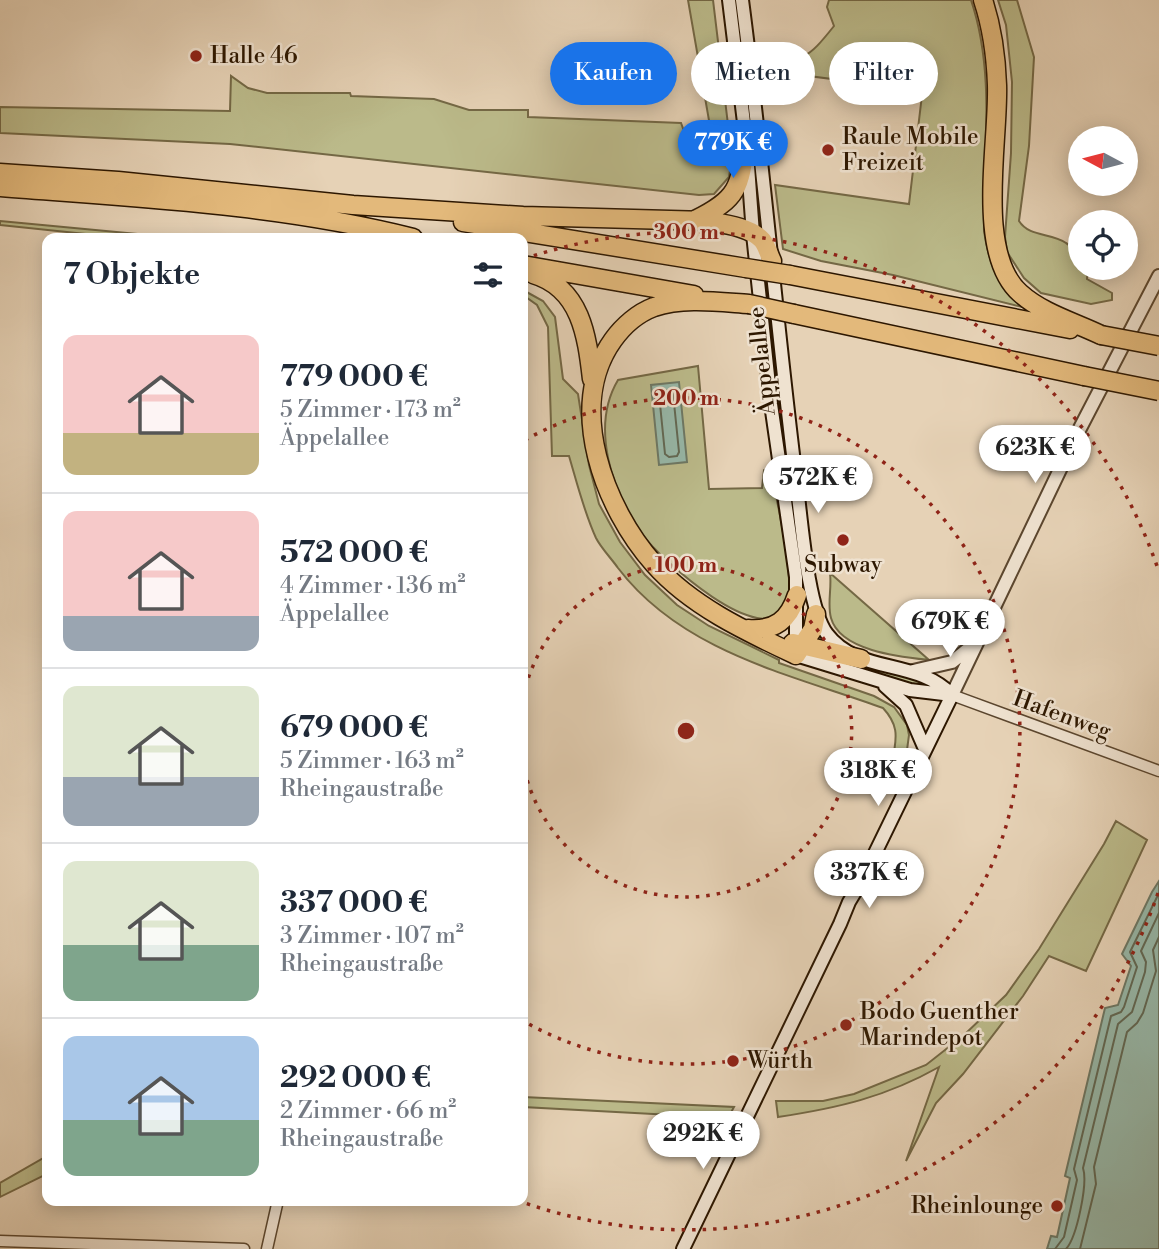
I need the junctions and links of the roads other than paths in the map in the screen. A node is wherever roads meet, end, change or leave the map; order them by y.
1 (729, 0) edge
2 (742, 0) edge
3 (983, 0) edge
4 (746, 139) junction
5 (0, 173) edge
6 (0, 187) edge
7 (353, 205) junction
8 (695, 220) junction
9 (389, 233) edge
10 (528, 233) edge
11 (528, 233) edge
12 (753, 234) junction
13 (772, 261) junction
14 (528, 266) edge
15 (528, 273) edge
16 (1159, 276) edge
17 (749, 304) junction
18 (1101, 335) junction
19 (1159, 346) edge
20 (593, 389) junction
21 (1159, 391) edge
22 (797, 595) junction
23 (816, 614) junction
24 (744, 629) junction
25 (979, 638) junction
26 (798, 648) junction
27 (861, 659) junction
28 (913, 671) junction
29 (879, 682) junction
30 (952, 695) junction
31 (925, 749) junction
32 (1159, 771) edge
33 (277, 1206) edge
34 (0, 1241) edge
35 (244, 1249) edge
36 (268, 1249) edge
37 (683, 1249) edge

1 - 4 main road, Äppelallee
2 - 13 main road, Äppelallee
3 - 18 highway
4 - 8 highway
4 - 12 main road, Äppelallee
5 - 7 highway
6 - 9 highway
7 - 8 highway
7 - 10 highway, bridge
8 - 12 highway
11 - 18 highway, bridge
12 - 13 highway
12 - 22 main road, Äppelallee
13 - 23 main road, Äppelallee
14 - 17 highway
15 - 20 highway
16 - 25 main road
17 - 20 highway
17 - 21 highway, bridge
18 - 19 highway, bridge
20 - 24 highway
22 - 24 highway
22 - 26 main road, Äppelallee
23 - 26 highway
23 - 27 main road, Äppelallee
24 - 26 highway
25 - 28 main road
25 - 30 main road
26 - 27 highway
26 - 29 main road
27 - 28 main road, Äppelallee
28 - 30 main road, Äppelallee
29 - 30 main road
29 - 31 main road
30 - 31 main road
30 - 32 street, Hafenweg
31 - 37 main road
33 - 36 street
34 - 35 street

